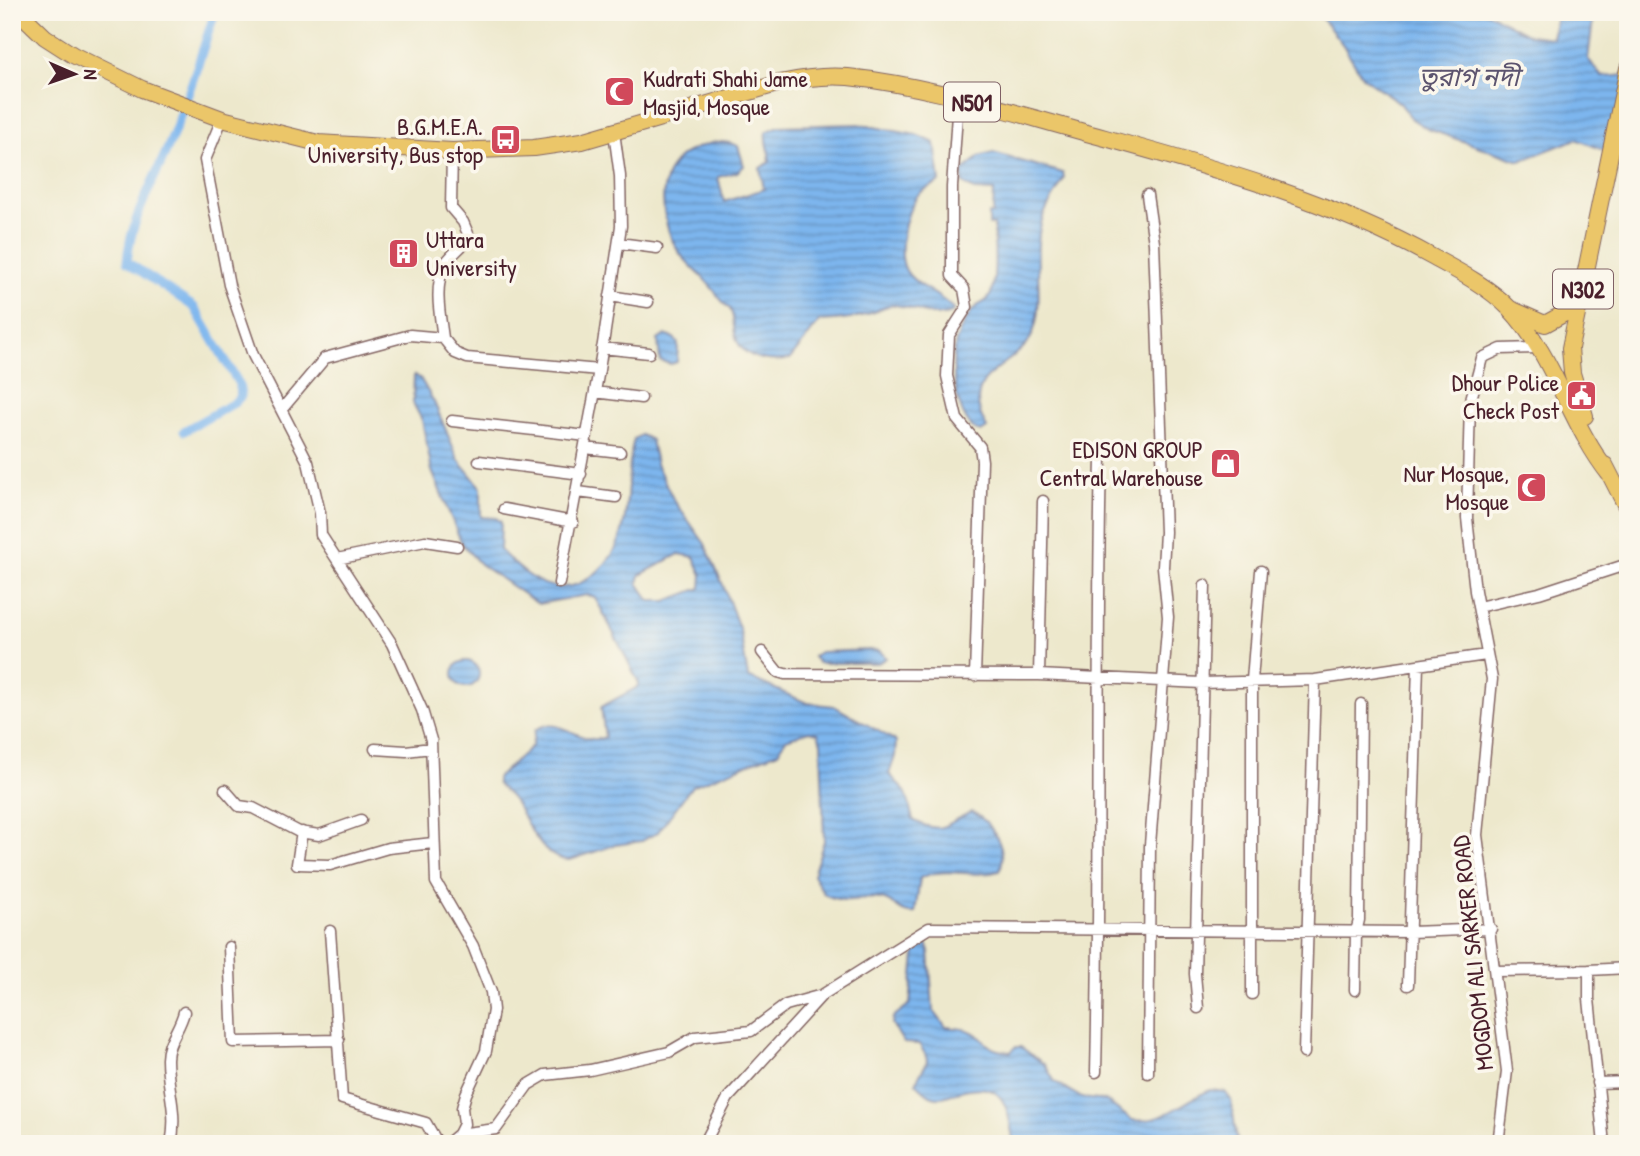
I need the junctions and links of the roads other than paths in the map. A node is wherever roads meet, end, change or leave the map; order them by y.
1 (19, 12) edge
2 (1628, 68) edge
3 (958, 100) junction
4 (217, 116) junction
5 (614, 132) junction
6 (452, 151) junction
7 (1147, 195) dead end
8 (619, 243) junction
9 (657, 248) dead end
10 (1583, 289) junction
11 (610, 296) junction
12 (648, 302) dead end
13 (1508, 307) junction
14 (443, 338) junction
15 (603, 348) junction
16 (1538, 348) junction
17 (649, 353) dead end
18 (599, 370) junction
19 (595, 392) junction
20 (641, 398) dead end
21 (282, 409) junction
22 (452, 421) dead end
23 (587, 436) junction
24 (585, 448) junction
25 (620, 452) dead end
26 (1101, 459) dead end
27 (479, 461) dead end
28 (580, 474) junction
29 (1610, 475) junction
30 (578, 492) junction
31 (616, 498) dead end
32 (1043, 501) dead end
33 (504, 509) dead end
34 (1628, 510) edge
35 (573, 522) junction
36 (457, 546) dead end
37 (337, 559) junction
38 (1628, 564) edge
39 (1261, 571) dead end
40 (559, 583) dead end
41 (1205, 585) dead end
42 (1478, 607) junction
43 (762, 652) dead end
44 (1486, 655) junction
45 (1418, 665) junction
46 (1039, 675) junction
47 (975, 676) junction
48 (1098, 678) junction
49 (1165, 680) junction
50 (1252, 680) junction
51 (1315, 680) junction
52 (1201, 683) junction
53 (1361, 704) dead end
54 (432, 748) junction
55 (375, 749) dead end
56 (225, 790) dead end
57 (361, 820) dead end
58 (302, 832) junction
59 (433, 843) junction
60 (1098, 928) junction
61 (1151, 929) junction
62 (1490, 929) junction
63 (330, 931) dead end
64 (1196, 931) junction
65 (1307, 931) junction
66 (1255, 932) junction
67 (1356, 932) junction
68 (1410, 932) junction
69 (229, 947) dead end
70 (1628, 968) edge
71 (1589, 970) junction
72 (1495, 971) junction
73 (1408, 985) dead end
74 (1355, 990) dead end
75 (1252, 994) dead end
76 (822, 995) junction
77 (1198, 1008) dead end
78 (184, 1012) dead end
79 (339, 1040) junction
80 (1304, 1053) dead end
81 (1096, 1072) dead end
82 (1148, 1073) dead end
83 (1628, 1082) edge
84 (1597, 1083) junction
85 (459, 1134) junction
86 (171, 1144) edge
87 (438, 1144) edge
88 (447, 1144) edge
89 (704, 1144) edge
90 (1498, 1144) edge
91 (1604, 1144) edge

1 - 4 highway, N501
2 - 10 highway, N302
3 - 5 highway, N501
3 - 13 highway, N501
3 - 47 street
4 - 6 highway, N501
4 - 21 street
5 - 6 highway, N501
5 - 8 street
6 - 14 street
7 - 49 street
8 - 9 street
8 - 11 street
10 - 13 highway
10 - 29 highway, N302
11 - 12 street
11 - 15 street
13 - 16 highway, N501
14 - 18 street
14 - 21 street
15 - 17 street
15 - 18 street
16 - 29 highway, N501
16 - 42 street, MOGDOM ALI SARKER ROAD
18 - 19 street
19 - 20 street
19 - 23 street
21 - 37 street
22 - 23 street
23 - 24 street
24 - 25 street
24 - 28 street
26 - 48 street
27 - 28 street
28 - 30 street
29 - 34 highway, N302
30 - 31 street
30 - 35 street
32 - 46 street
33 - 35 street
35 - 40 street
36 - 37 street
37 - 54 street
38 - 42 street
39 - 50 street
41 - 52 street
42 - 44 street, MOGDOM ALI SARKER ROAD
43 - 47 street
44 - 45 street
44 - 62 street, MOGDOM ALI SARKER ROAD
45 - 51 street
45 - 68 street
46 - 47 street
46 - 48 street
48 - 49 street
48 - 60 street
49 - 52 street
49 - 61 street
50 - 51 street
50 - 52 street
50 - 66 street
51 - 65 street
52 - 64 street
53 - 67 street
54 - 55 street
54 - 59 street
56 - 58 street
57 - 58 street
58 - 59 street
59 - 85 street
60 - 61 street
60 - 76 street
60 - 81 street
61 - 64 street
61 - 82 street
62 - 68 street
62 - 72 street, MOGDOM ALI SARKER ROAD
63 - 79 street
64 - 66 street
64 - 77 street
65 - 66 street
65 - 67 street
65 - 80 street
66 - 75 street
67 - 68 street
67 - 74 street
68 - 73 street
69 - 79 street
70 - 71 street
71 - 72 street
71 - 84 street
72 - 90 street, MOGDOM ALI SARKER ROAD
76 - 85 street
76 - 89 street
78 - 86 street
79 - 87 street
83 - 84 street
84 - 91 street
85 - 88 street

